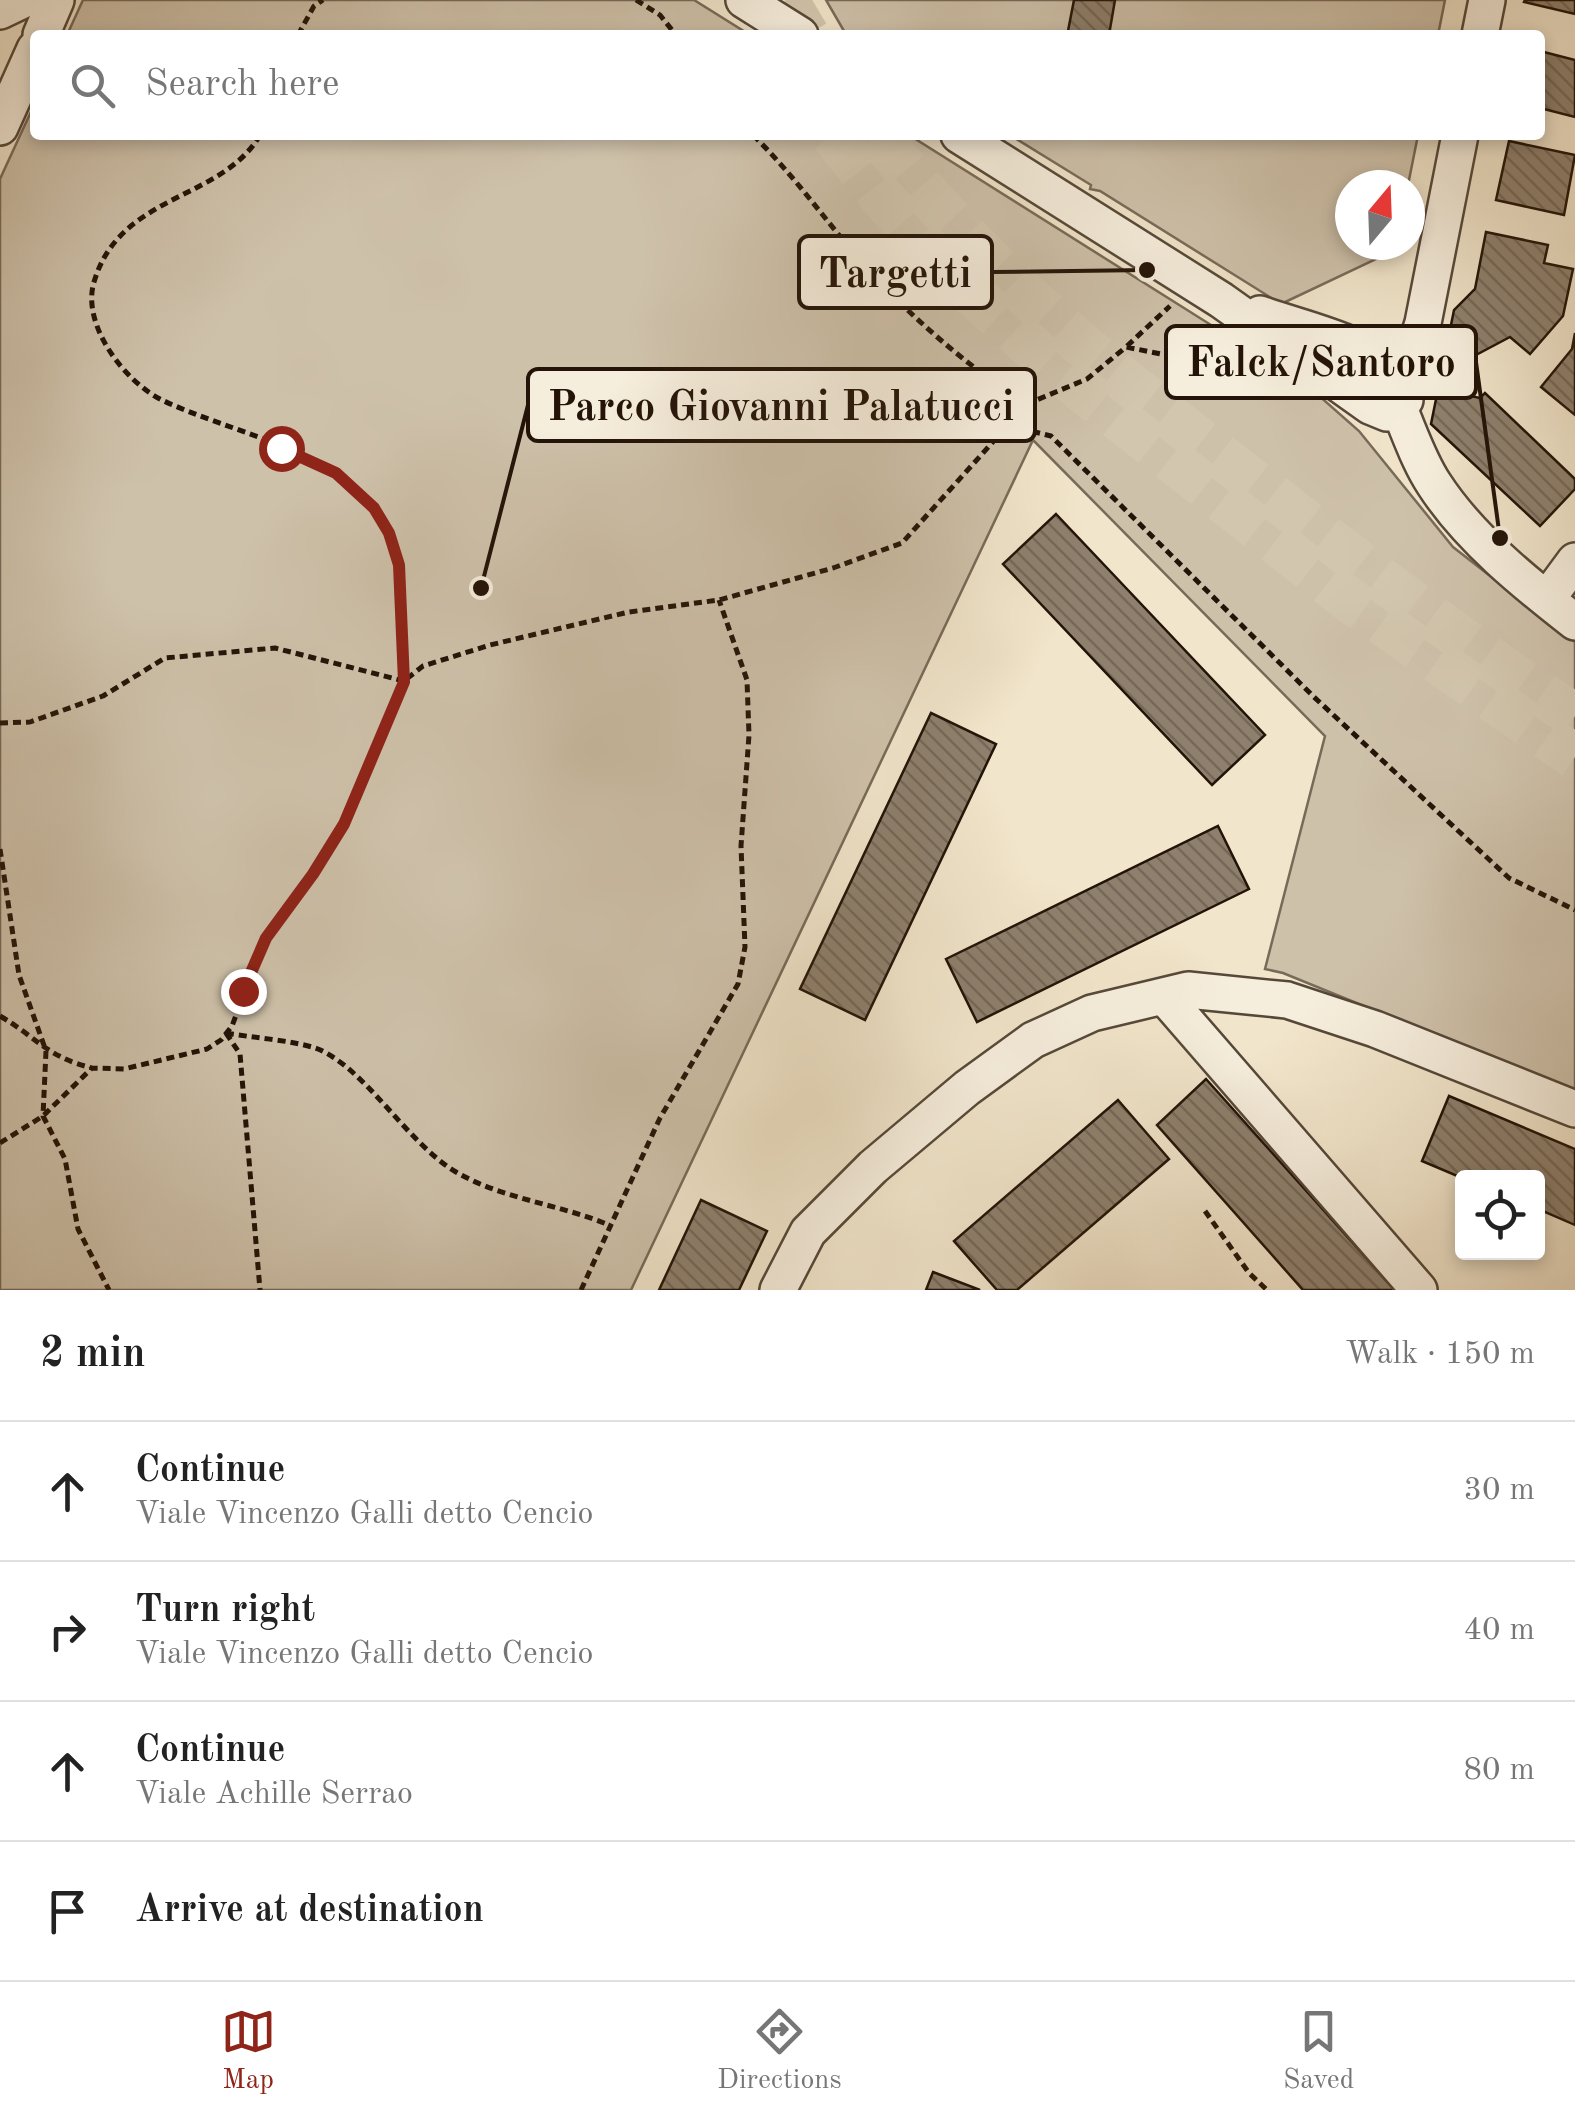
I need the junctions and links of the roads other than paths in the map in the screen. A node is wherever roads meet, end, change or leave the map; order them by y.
1 (23, 0) edge
2 (56, 0) edge
3 (744, 0) edge
4 (1487, 0) edge
5 (0, 11) edge
6 (43, 30) edge
7 (792, 30) edge
8 (1481, 30) edge
9 (30, 60) edge
10 (0, 127) edge
11 (967, 140) edge
12 (1459, 140) edge
13 (1208, 292) junction
14 (1331, 336) junction
15 (1324, 372) junction
16 (1403, 396) junction
17 (1575, 561) edge
18 (1547, 599) junction
19 (1575, 622) edge
20 (1164, 996) junction
21 (1575, 1109) edge
22 (778, 1290) edge
23 (1419, 1290) edge

1 - 5 street
2 - 6 street
3 - 7 street
4 - 8 street
9 - 10 street
11 - 13 street
12 - 16 street
13 - 14 street
13 - 15 street
14 - 15 street
14 - 16 street
15 - 16 street
16 - 18 street
17 - 18 street
18 - 19 street
20 - 21 street
20 - 22 street
20 - 23 street

